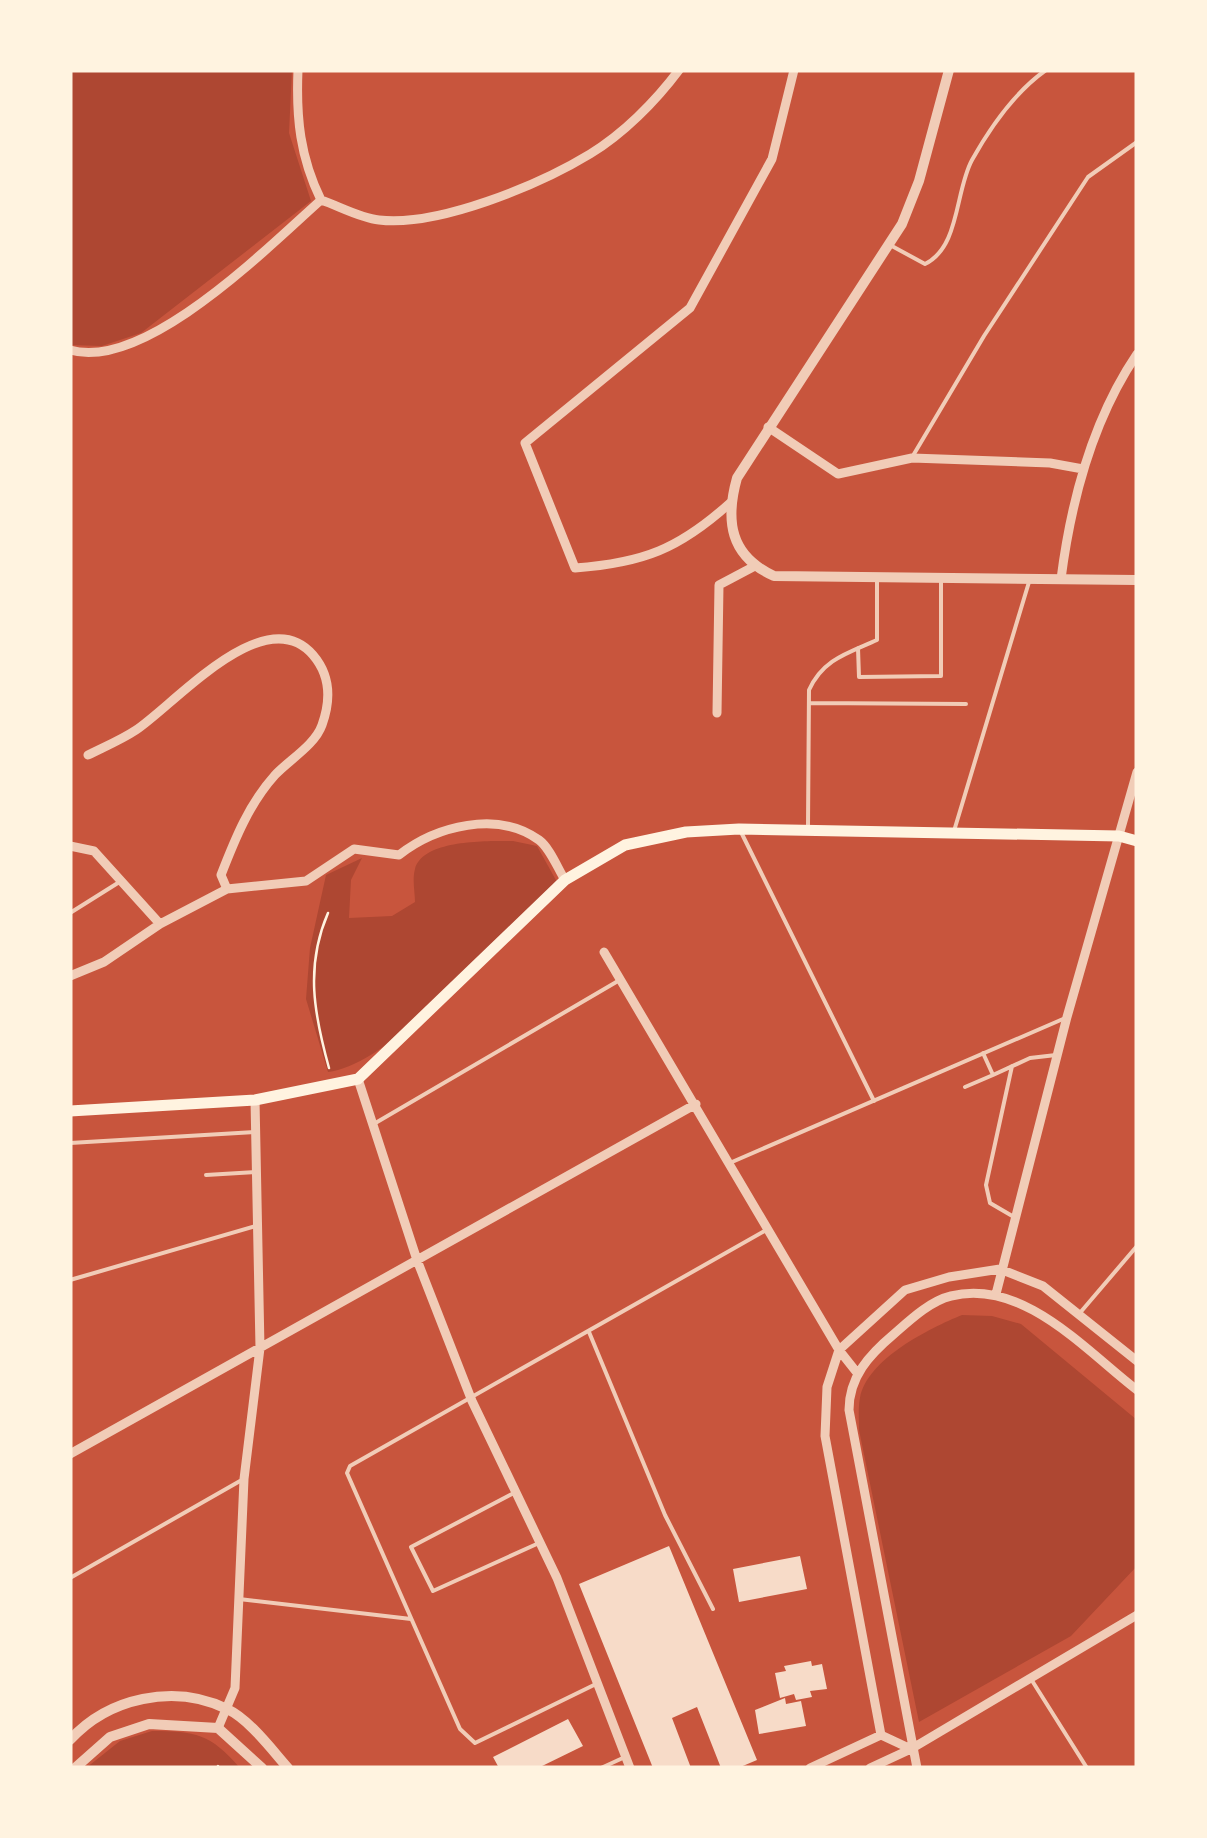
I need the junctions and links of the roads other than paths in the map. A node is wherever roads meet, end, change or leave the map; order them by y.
1 (298, 70) edge
2 (678, 70) edge
3 (794, 70) edge
4 (948, 70) edge
5 (1046, 70) edge
6 (1137, 142) edge
7 (321, 200) junction
8 (890, 245) junction
9 (70, 350) edge
10 (1137, 354) edge
11 (768, 427) junction
12 (912, 458) junction
13 (1083, 470) junction
14 (730, 502) junction
15 (753, 566) junction
16 (877, 577) junction
17 (941, 578) junction
18 (1030, 579) junction
19 (1061, 579) junction
20 (1137, 580) edge
21 (858, 648) junction
22 (810, 703) junction
23 (966, 704) dead end
24 (717, 714) dead end
25 (88, 755) dead end
26 (1137, 772) edge
27 (1135, 785) edge
28 (740, 830) junction
29 (808, 830) junction
30 (954, 832) junction
31 (1119, 836) junction
32 (1137, 841) edge
33 (70, 846) edge
34 (124, 880) junction
35 (565, 880) junction
36 (227, 889) junction
37 (70, 913) edge
38 (160, 924) junction
39 (604, 952) dead end
40 (70, 976) edge
41 (622, 979) junction
42 (1067, 1017) junction
43 (983, 1053) junction
44 (1057, 1055) junction
45 (1012, 1066) junction
46 (994, 1075) junction
47 (358, 1080) junction
48 (965, 1087) dead end
49 (255, 1100) junction
50 (874, 1102) junction
51 (696, 1104) junction
52 (70, 1111) edge
53 (372, 1124) junction
54 (256, 1132) junction
55 (70, 1143) edge
56 (730, 1163) junction
57 (256, 1172) junction
58 (206, 1175) dead end
59 (1014, 1217) junction
60 (256, 1226) junction
61 (768, 1230) junction
62 (1137, 1246) edge
63 (417, 1260) junction
64 (1000, 1269) junction
65 (70, 1280) edge
66 (996, 1294) junction
67 (1079, 1314) junction
68 (589, 1332) junction
69 (260, 1348) junction
70 (839, 1350) junction
71 (1137, 1361) edge
72 (858, 1374) junction
73 (1137, 1390) edge
74 (472, 1401) junction
75 (70, 1454) edge
76 (244, 1479) junction
77 (516, 1492) junction
78 (539, 1543) junction
79 (70, 1578) edge
80 (239, 1600) junction
81 (713, 1608) dead end
82 (411, 1619) junction
83 (1136, 1619) edge
84 (1031, 1679) junction
85 (596, 1684) junction
86 (228, 1709) junction
87 (218, 1728) junction
88 (881, 1735) junction
89 (70, 1740) edge
90 (912, 1749) junction
91 (625, 1757) junction
92 (75, 1768) edge
93 (262, 1768) edge
94 (288, 1768) edge
95 (601, 1768) edge
96 (630, 1768) edge
97 (810, 1768) edge
98 (870, 1768) edge
99 (916, 1768) edge
100 (1087, 1768) edge

1 - 7 street
2 - 7 street
3 - 14 street
4 - 8 street
5 - 8 lane
6 - 12 lane
7 - 9 street
8 - 11 street
10 - 13 street
11 - 12 street
11 - 14 street
12 - 13 street
13 - 19 street
14 - 15 street
15 - 16 street
15 - 24 street
16 - 17 street
16 - 21 lane
17 - 18 street
17 - 21 lane
18 - 19 street
18 - 30 lane
19 - 20 street
21 - 22 lane
22 - 23 lane
22 - 29 lane
25 - 36 street
26 - 27 street
27 - 31 street
28 - 29 main road
28 - 35 main road
28 - 50 lane
29 - 30 main road
30 - 31 main road
31 - 32 main road
31 - 42 street
33 - 34 street
34 - 37 lane
34 - 38 street
35 - 36 street
35 - 47 main road
36 - 38 street
38 - 40 street
39 - 41 street
41 - 51 street
41 - 53 lane
42 - 43 lane
42 - 44 street
43 - 46 lane
43 - 50 lane
44 - 45 lane
44 - 59 street
45 - 46 lane
45 - 59 lane
46 - 48 lane
47 - 49 main road
47 - 53 street
49 - 52 main road
49 - 54 street
50 - 56 lane
51 - 56 street
51 - 63 street
53 - 63 street
54 - 55 lane
54 - 57 street
56 - 61 street
57 - 58 lane
57 - 60 street
59 - 64 street
60 - 65 lane
60 - 69 street
61 - 68 lane
61 - 70 street
62 - 67 lane
63 - 69 street
63 - 74 street
64 - 66 street
64 - 67 street
64 - 70 street
66 - 72 street
66 - 73 street
67 - 71 street
68 - 74 lane
68 - 81 lane
69 - 75 street
69 - 76 street
70 - 72 street
70 - 88 street
72 - 90 street
74 - 77 street
74 - 82 lane
76 - 79 lane
76 - 80 street
77 - 78 street
77 - 78 lane
78 - 85 street
80 - 82 lane
80 - 86 street
82 - 85 lane
83 - 84 street
84 - 90 street
84 - 100 lane
85 - 91 street
86 - 87 street
86 - 89 street
86 - 94 street
87 - 92 street
87 - 93 street
88 - 90 street
88 - 97 street
90 - 98 street
90 - 99 street
91 - 95 lane
91 - 96 street

